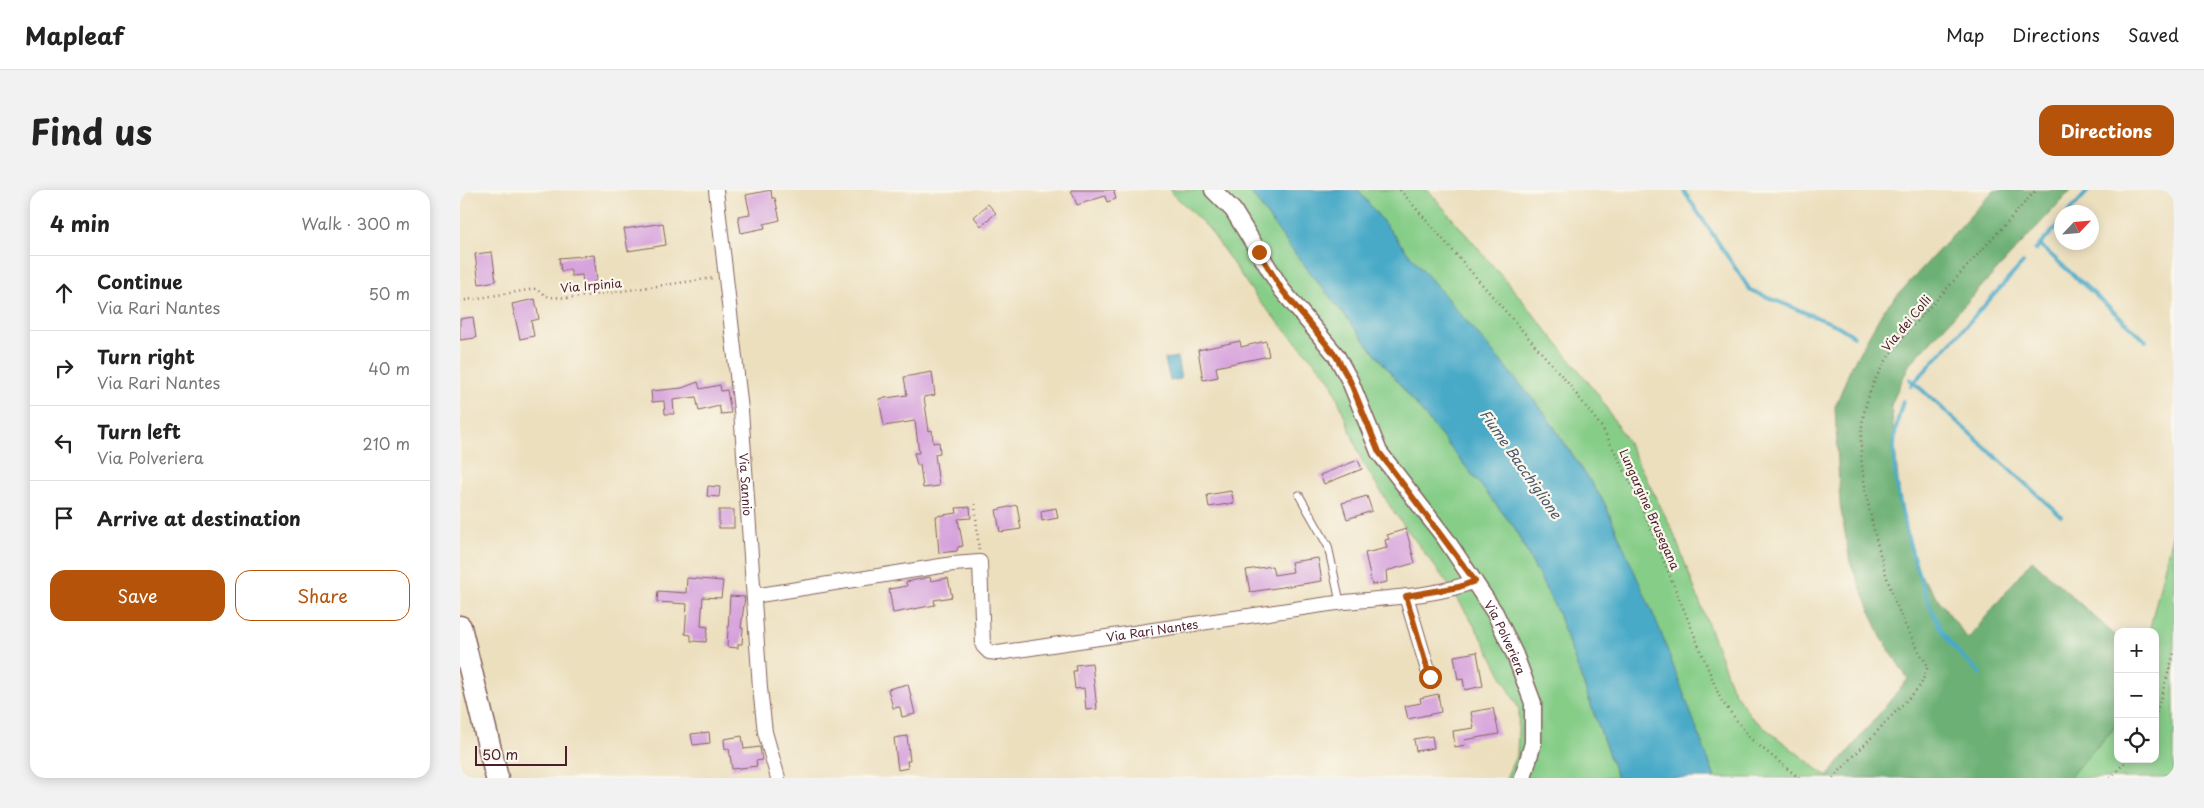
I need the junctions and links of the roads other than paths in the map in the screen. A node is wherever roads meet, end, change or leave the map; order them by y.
1 (716, 190) edge
2 (1213, 190) edge
3 (1299, 495) dead end
4 (1475, 581) junction
5 (754, 596) junction
6 (1406, 596) junction
7 (1340, 602) junction
8 (460, 628) edge
9 (1430, 677) dead end
10 (497, 778) edge
11 (778, 778) edge
12 (1523, 778) edge

1 - 5 street, Via Sannio
2 - 4 street, Via Polveriera
3 - 7 lane
4 - 6 street, Via Rari Nantes
4 - 12 street, Via Polveriera
5 - 7 street, Via Rari Nantes
5 - 11 street, Via Sannio
6 - 7 street, Via Rari Nantes
6 - 9 street
8 - 10 highway

